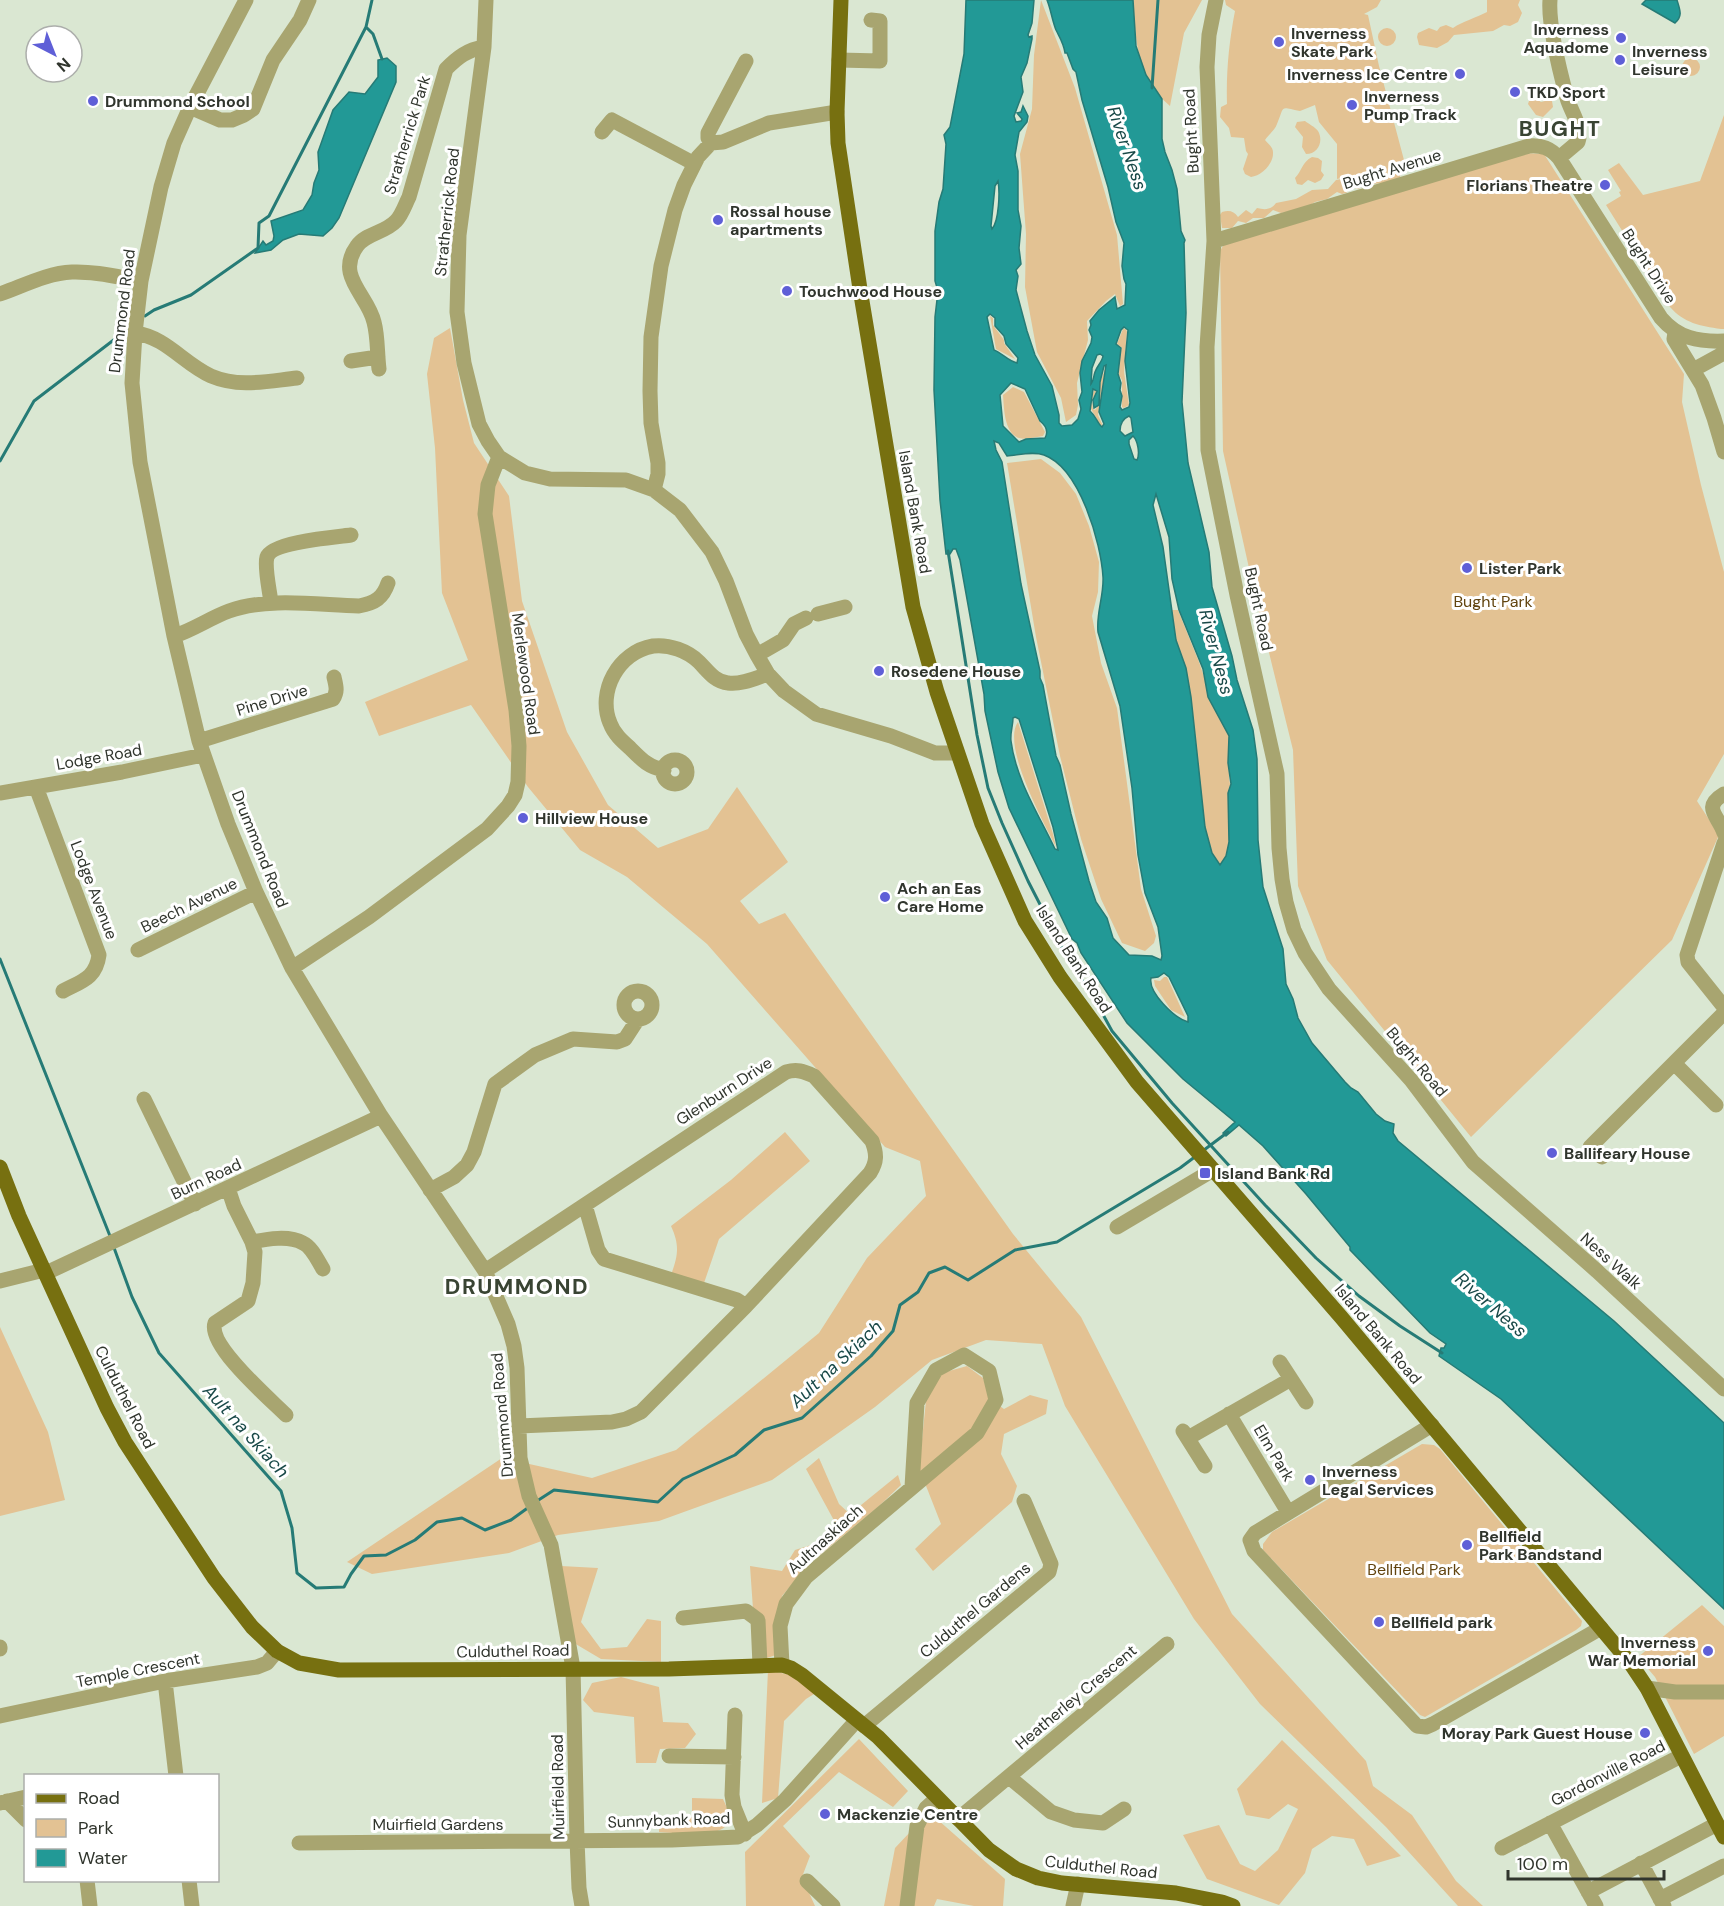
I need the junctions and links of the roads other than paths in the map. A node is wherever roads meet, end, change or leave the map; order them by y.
1 (246, 0) edge
2 (309, 0) edge
3 (486, 0) edge
4 (841, 0) edge
5 (1216, 0) edge
6 (1550, 0) edge
7 (871, 20) dead end
8 (484, 47) junction
9 (838, 60) junction
10 (746, 61) dead end
11 (190, 107) junction
12 (837, 112) junction
13 (602, 132) dead end
14 (711, 143) junction
15 (1559, 158) junction
16 (693, 163) junction
17 (1214, 241) junction
18 (141, 281) junction
19 (0, 294) edge
20 (1675, 332) junction
21 (135, 333) junction
22 (1724, 341) edge
23 (1724, 353) edge
24 (351, 361) dead end
25 (1693, 370) junction
26 (289, 373) dead end
27 (1724, 452) edge
28 (499, 457) junction
29 (654, 490) junction
30 (351, 534) dead end
31 (388, 583) dead end
32 (271, 603) junction
33 (845, 607) dead end
34 (174, 636) junction
35 (757, 655) junction
36 (768, 674) junction
37 (334, 677) dead end
38 (201, 748) junction
39 (957, 753) junction
40 (664, 770) dead end
41 (36, 787) junction
42 (0, 793) edge
43 (1724, 794) edge
44 (1724, 833) edge
45 (1723, 847) edge
46 (256, 892) junction
47 (138, 950) dead end
48 (292, 968) junction
49 (66, 985) dead end
50 (1724, 1007) edge
51 (1724, 1013) edge
52 (638, 1019) dead end
53 (1674, 1063) junction
54 (144, 1098) dead end
55 (1716, 1105) dead end
56 (381, 1116) junction
57 (1590, 1147) dead end
58 (1204, 1160) junction
59 (1473, 1162) joint
60 (0, 1167) edge
61 (228, 1188) junction
62 (430, 1190) junction
63 (195, 1204) junction
64 (585, 1204) junction
65 (1117, 1227) dead end
66 (252, 1242) junction
67 (322, 1270) dead end
68 (45, 1271) junction
69 (485, 1271) junction
70 (0, 1281) edge
71 (746, 1306) junction
72 (1280, 1362) dead end
73 (1291, 1379) junction
74 (1724, 1389) edge
75 (1306, 1402) dead end
76 (1229, 1414) junction
77 (286, 1415) dead end
78 (1432, 1425) junction
79 (519, 1426) junction
80 (1205, 1466) dead end
81 (912, 1487) junction
82 (1024, 1501) dead end
83 (1288, 1512) junction
84 (683, 1618) dead end
85 (1601, 1628) junction
86 (1167, 1644) dead end
87 (277, 1651) junction
88 (760, 1665) junction
89 (782, 1665) junction
90 (573, 1668) junction
91 (165, 1681) junction
92 (1647, 1688) junction
93 (1724, 1692) edge
94 (735, 1715) dead end
95 (0, 1716) edge
96 (861, 1723) junction
97 (669, 1756) dead end
98 (1681, 1756) junction
99 (734, 1757) junction
100 (176, 1774) edge
101 (1009, 1777) junction
102 (24, 1797) edge
103 (937, 1798) junction
104 (4, 1802) edge
105 (1124, 1809) dead end
106 (24, 1818) edge
107 (958, 1819) junction
108 (1550, 1823) junction
109 (1721, 1830) edge
110 (745, 1833) junction
111 (577, 1840) junction
112 (299, 1843) dead end
113 (1502, 1848) dead end
114 (1641, 1863) junction
115 (1724, 1866) edge
116 (807, 1881) dead end
117 (87, 1882) edge
118 (189, 1882) edge
119 (1078, 1884) junction
120 (1588, 1892) junction
121 (1662, 1903) edge
122 (90, 1906) edge
123 (192, 1906) edge
124 (582, 1906) edge
125 (832, 1906) edge
126 (908, 1906) edge
127 (1073, 1906) edge
128 (1233, 1906) edge
129 (1596, 1906) edge

1 - 11 street, Drummond Road
2 - 11 street
3 - 8 street, Stratherrick Road
4 - 9 main road, Island Bank Road
5 - 17 street, Bught Road
6 - 15 street
7 - 9 street
8 - 24 street, Stratherrick Park
8 - 28 street, Stratherrick Road
9 - 12 main road, Island Bank Road
10 - 14 street
11 - 18 street, Drummond Road
12 - 14 street
12 - 39 main road, Island Bank Road
13 - 16 street
14 - 16 street
15 - 17 street, Bught Avenue
15 - 20 street, Bught Drive
16 - 29 street
17 - 59 street, Bught Road
18 - 19 street
18 - 21 street, Drummond Road
20 - 22 street
20 - 25 street
21 - 26 street
21 - 34 street, Drummond Road
23 - 25 street
25 - 27 street
28 - 29 street
28 - 48 street, Merlewood Road
29 - 35 street
30 - 32 street
31 - 32 street
32 - 34 street
33 - 35 street
34 - 38 street, Drummond Road
35 - 36 street
36 - 39 street
36 - 40 street
37 - 38 street, Pine Drive
38 - 41 street, Lodge Road
38 - 46 street, Drummond Road
39 - 58 main road, Island Bank Road
41 - 42 street, Lodge Road
41 - 49 street, Lodge Avenue
43 - 44 street
45 - 50 street
46 - 47 street, Beech Avenue
46 - 48 street, Drummond Road
48 - 56 street, Drummond Road
51 - 53 street
52 - 62 street
53 - 55 street
53 - 57 street
54 - 63 street
56 - 61 street, Burn Road
56 - 62 street, Drummond Road
58 - 65 street
58 - 78 main road, Island Bank Road
59 - 74 street, Ness Walk
60 - 68 main road, Culduthel Road
61 - 63 street, Burn Road
61 - 66 street
62 - 69 street, Drummond Road
63 - 68 street, Burn Road
64 - 69 street, Glenburn Drive
64 - 71 street
64 - 71 street, Glenburn Drive
66 - 67 street
66 - 77 street
68 - 70 street, Burn Road
68 - 87 main road, Culduthel Road
69 - 79 street, Drummond Road
71 - 79 street, Glenburn Drive
72 - 73 street
73 - 75 street
73 - 76 street, Elm Park
76 - 80 street, Elm Park
76 - 83 street, Elm Park
78 - 83 street
78 - 85 main road, Island Bank Road
79 - 90 street, Drummond Road
81 - 81 street, Aultnaskiach
81 - 89 street, Aultnaskiach
82 - 96 street, Culduthel Gardens
83 - 85 street
84 - 88 street
85 - 92 main road, Island Bank Road
86 - 101 street, Heatherley Crescent
87 - 90 main road, Culduthel Road
87 - 91 street, Temple Crescent
88 - 89 main road, Culduthel Road
88 - 90 main road, Culduthel Road
89 - 96 main road, Culduthel Road
90 - 111 street, Muirfield Road
91 - 95 street, Temple Crescent
91 - 100 street
92 - 93 street
92 - 98 main road, Island Bank Road
94 - 99 street
96 - 103 main road, Culduthel Road
96 - 110 street, Sunnybank Road
97 - 99 street
98 - 108 street, Gordonville Road
98 - 109 main road, Island Bank Road
99 - 110 street
101 - 105 street
101 - 107 street, Heatherley Crescent
102 - 104 street
103 - 107 main road, Culduthel Road
103 - 126 street
104 - 106 street
107 - 119 main road, Culduthel Road
108 - 113 street, Gordonville Road
108 - 120 street, Gordonville Road
109 - 114 street
110 - 111 street, Sunnybank Road
111 - 112 street, Muirfield Gardens
111 - 124 street, Muirfield Road
114 - 120 street
114 - 121 street
115 - 121 street
116 - 125 street
117 - 122 street
118 - 123 street
119 - 127 street
119 - 128 main road, Culduthel Road
120 - 129 street, Gordonville Road

